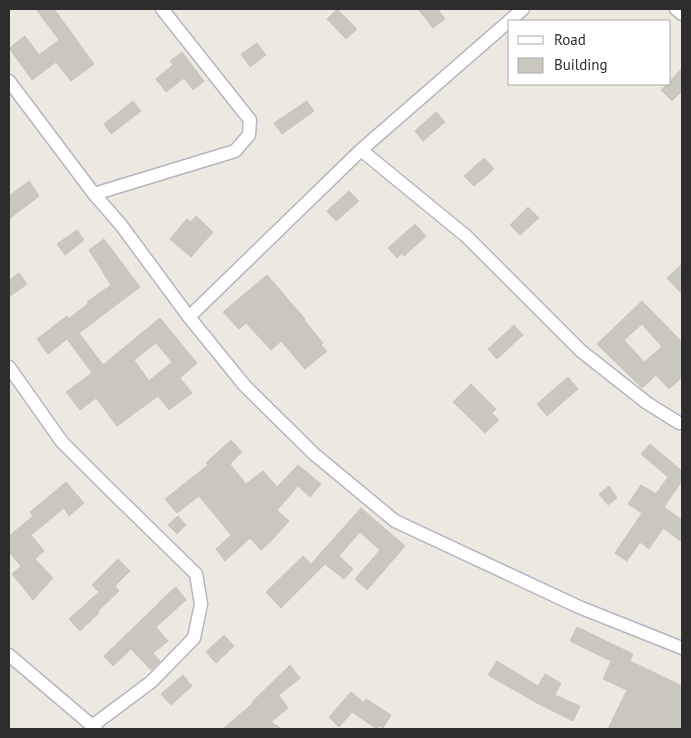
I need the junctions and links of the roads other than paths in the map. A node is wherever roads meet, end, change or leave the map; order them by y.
1 (162, 9) edge
2 (523, 9) edge
3 (676, 9) edge
4 (682, 14) edge
5 (510, 20) edge
6 (508, 22) edge
7 (9, 81) edge
8 (361, 150) junction
9 (94, 194) junction
10 (189, 317) junction
11 (9, 367) edge
12 (682, 423) edge
13 (682, 648) edge
14 (9, 655) edge
15 (94, 728) edge

1 - 9 street
2 - 5 street
3 - 4 street
6 - 8 street
7 - 9 street
8 - 10 street
8 - 12 street
9 - 10 street
10 - 13 street
11 - 15 street
14 - 15 street

